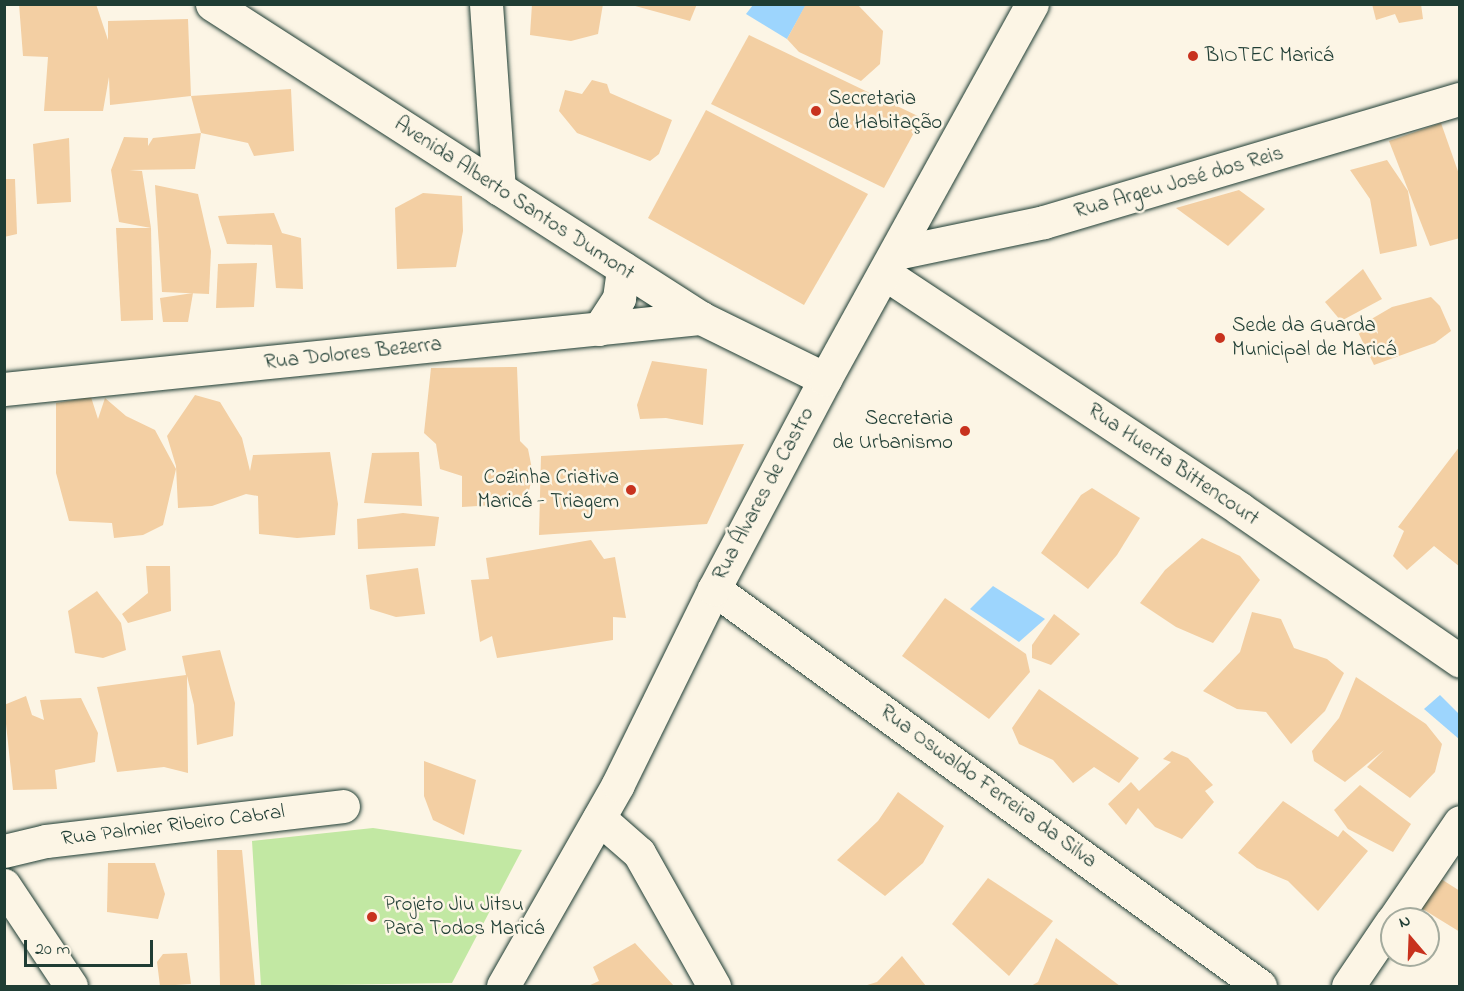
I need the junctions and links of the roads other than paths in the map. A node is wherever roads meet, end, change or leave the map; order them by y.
1 (212, 4) edge
2 (486, 4) edge
3 (1032, 4) edge
4 (1460, 99) edge
5 (500, 189) junction
6 (890, 263) junction
7 (623, 268) junction
8 (701, 318) junction
9 (599, 329) junction
10 (825, 379) junction
11 (4, 389) edge
12 (714, 589) junction
13 (1460, 662) edge
14 (343, 806) dead end
15 (599, 818) junction
16 (1460, 822) edge
17 (4, 852) edge
18 (4, 885) edge
19 (1402, 907) edge
20 (1380, 939) edge
21 (71, 987) edge
22 (503, 987) edge
23 (714, 987) edge
24 (1260, 987) edge
25 (1348, 987) edge

1 - 5 street, Avenida Alberto Santos Dumont
2 - 5 street
3 - 6 street, Rua Álvares de Castro
4 - 6 street, Rua Argeu José dos Reis
5 - 7 street, Avenida Alberto Santos Dumont
6 - 10 street, Rua Álvares de Castro
6 - 13 street, Rua Huerta Bittencourt
7 - 8 street, Avenida Alberto Santos Dumont
7 - 9 street
8 - 9 street, Rua Dolores Bezerra
8 - 10 street, Avenida Alberto Santos Dumont
9 - 11 street, Rua Dolores Bezerra
10 - 12 street, Rua Álvares de Castro
12 - 15 street, Rua Álvares de Castro
12 - 24 street, Rua Oswaldo Ferreira da Silva
14 - 17 street, Rua Palmier Ribeiro Cabral
15 - 22 street, Rua Álvares de Castro
15 - 23 street
16 - 19 street
18 - 21 street
20 - 25 street

